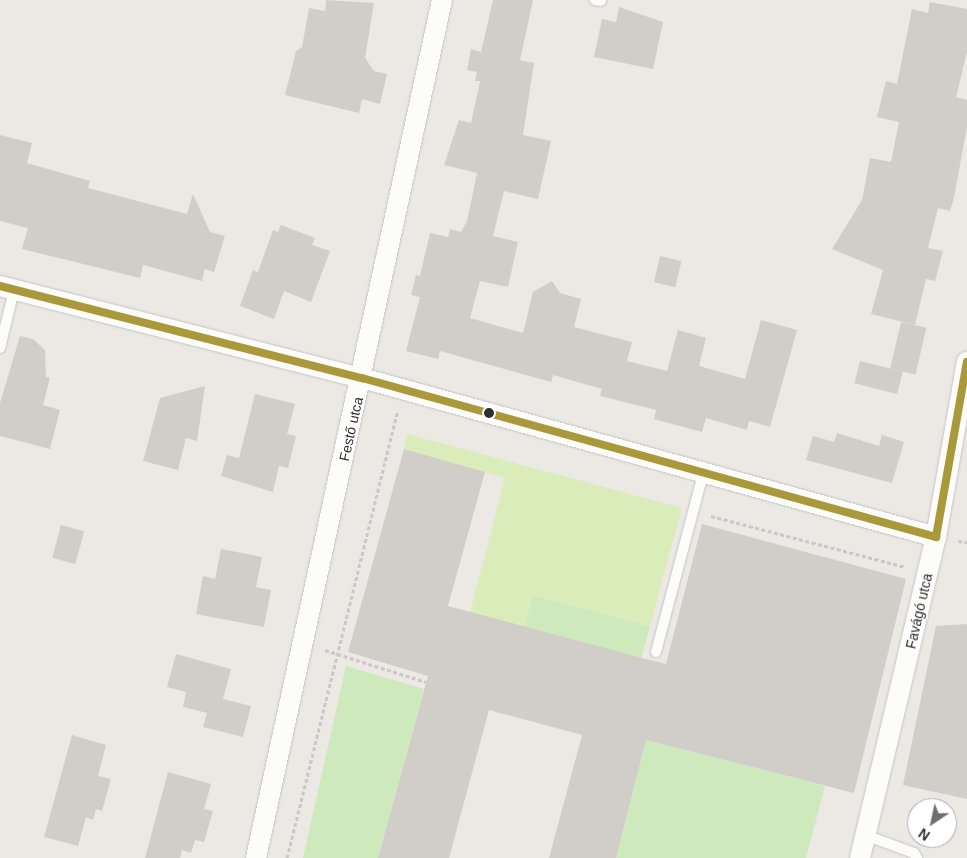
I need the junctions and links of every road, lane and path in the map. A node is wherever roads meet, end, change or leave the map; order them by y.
1 (442, 0) edge
2 (7, 288) edge
3 (0, 348) edge
4 (967, 362) edge
5 (362, 378) junction
6 (403, 389) junction
7 (357, 403) junction
8 (396, 414) junction
9 (406, 416) dead end
10 (704, 470) junction
11 (697, 503) junction
12 (936, 537) junction
13 (908, 578) dead end
14 (656, 652) dead end
15 (348, 658) dead end
16 (426, 682) dead end
17 (866, 835) junction
18 (256, 858) edge
19 (287, 858) edge
20 (860, 858) edge
21 (917, 858) edge

1 - 5 street, Festő utca
2 - 3 lane
2 - 5 street
4 - 12 street, Favágó utca
5 - 6 street
5 - 7 street, Festő utca
6 - 8 path
6 - 10 street
7 - 8 path
7 - 18 street, Festő utca
8 - 9 path
8 - 19 path
10 - 11 lane
10 - 12 street
11 - 13 path
11 - 14 lane
12 - 17 street, Favágó utca
15 - 16 path
17 - 20 street, Favágó utca
17 - 21 lane

